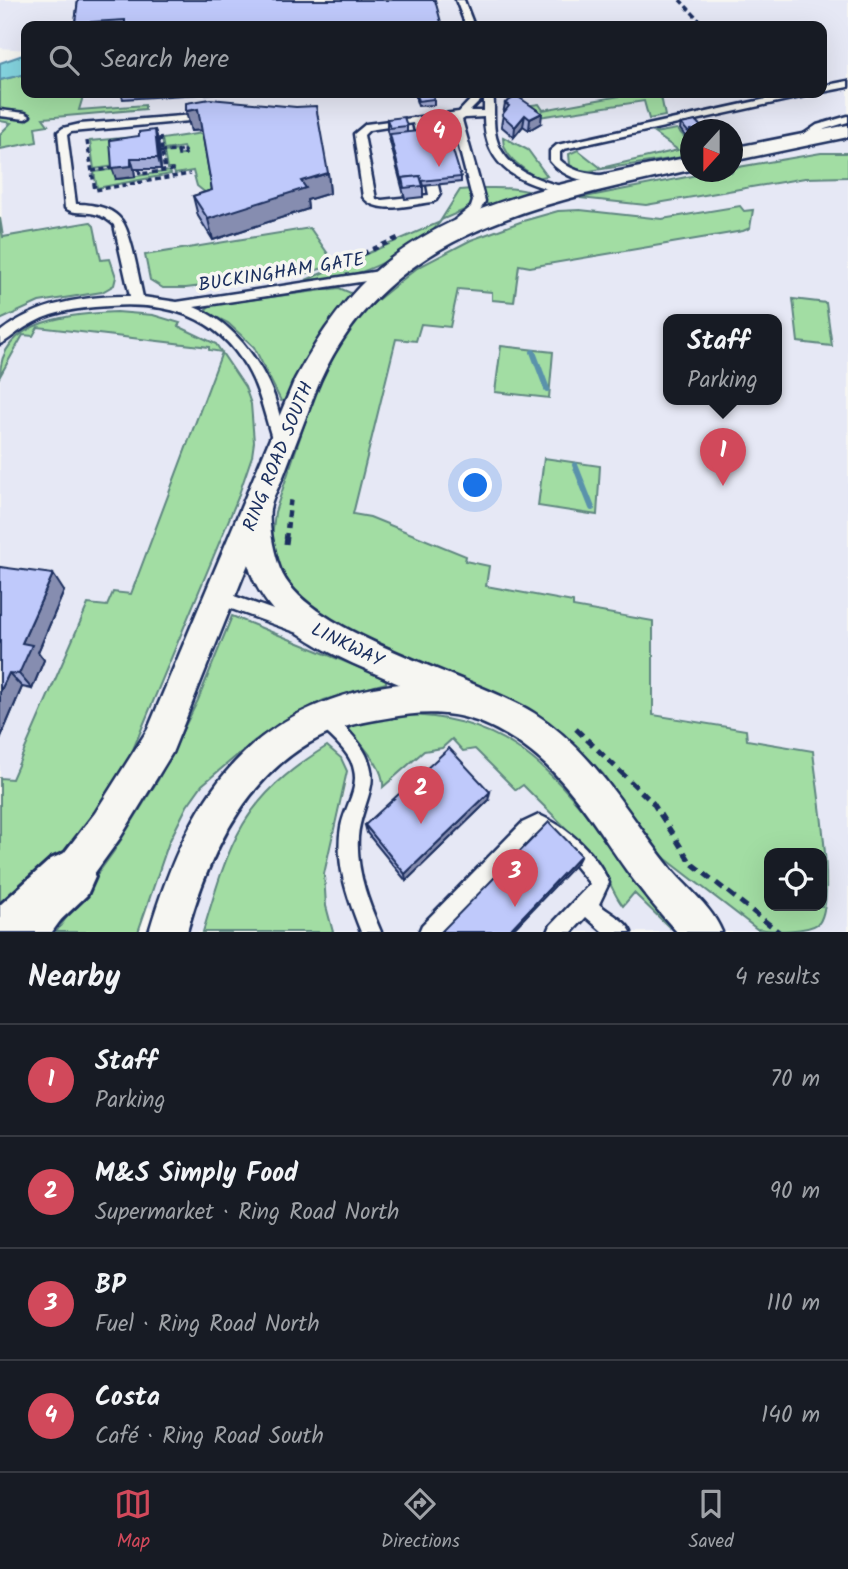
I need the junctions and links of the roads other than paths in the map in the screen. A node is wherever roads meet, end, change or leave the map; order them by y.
1 (460, 0) edge
2 (468, 21) edge
3 (848, 84) edge
4 (827, 88) edge
5 (477, 98) edge
6 (488, 98) edge
7 (782, 98) edge
8 (0, 113) edge
9 (461, 113) junction
10 (490, 114) junction
11 (25, 116) dead end
12 (218, 117) edge
13 (431, 117) junction
14 (848, 119) edge
15 (417, 120) junction
16 (433, 130) edge
17 (848, 131) edge
18 (796, 142) junction
19 (743, 153) edge
20 (680, 166) edge
21 (616, 180) junction
22 (567, 191) junction
23 (414, 242) junction
24 (388, 273) junction
25 (137, 299) junction
26 (180, 305) junction
27 (0, 339) edge
28 (282, 446) junction
29 (256, 506) junction
30 (220, 598) junction
31 (323, 635) junction
32 (474, 702) junction
33 (324, 718) junction
34 (69, 877) junction
35 (586, 904) junction
36 (10, 932) edge
37 (28, 932) edge
38 (168, 932) edge
39 (371, 932) edge
40 (429, 932) edge
41 (558, 932) edge
42 (621, 932) edge
43 (703, 932) edge

1 - 2 lane
3 - 4 lane
5 - 9 lane
6 - 10 lane
7 - 21 lane
8 - 11 lane
9 - 10 lane
9 - 13 lane
9 - 23 lane
10 - 22 lane
12 - 25 lane
13 - 15 lane
13 - 16 lane
14 - 18 lane
15 - 15 lane
17 - 18 street
18 - 19 street
20 - 21 street, RING ROAD SOUTH
21 - 22 street, RING ROAD SOUTH
22 - 23 street, RING ROAD SOUTH
23 - 24 street, RING ROAD SOUTH
24 - 26 lane, BUCKINGHAM GATE
24 - 28 street, RING ROAD SOUTH
25 - 26 lane, BUCKINGHAM GATE
25 - 27 lane, BUCKINGHAM GATE
26 - 28 lane, BUCKINGHAM GATE
28 - 29 street, RING ROAD SOUTH
29 - 30 street, RING ROAD SOUTH
29 - 31 street, LINKWAY
30 - 31 lane
30 - 34 street, RING ROAD SOUTH
31 - 32 street, LINKWAY
32 - 33 street
32 - 43 street, LINKWAY
33 - 38 street
33 - 39 lane
34 - 36 highway
34 - 37 street, RING ROAD SOUTH
35 - 40 lane
35 - 41 lane
35 - 42 lane

